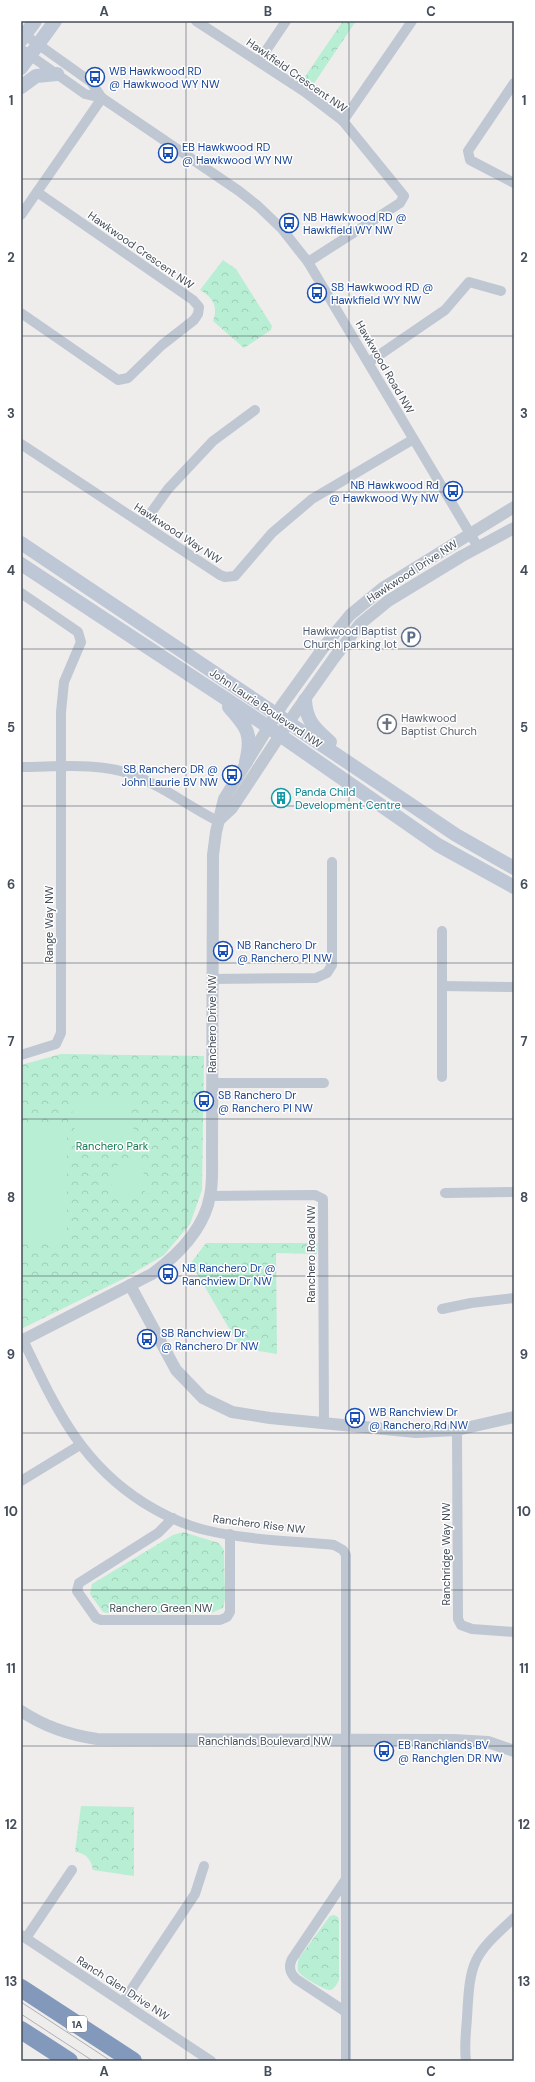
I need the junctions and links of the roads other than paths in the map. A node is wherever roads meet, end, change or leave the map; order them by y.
1 (35, 21) edge
2 (55, 21) edge
3 (196, 21) edge
4 (286, 21) edge
5 (412, 21) edge
6 (23, 37) edge
7 (30, 49) edge
8 (259, 61) junction
9 (21, 68) edge
10 (57, 74) junction
11 (514, 83) edge
12 (21, 87) edge
13 (102, 98) junction
14 (343, 121) junction
15 (514, 183) edge
16 (37, 192) junction
17 (21, 215) edge
18 (308, 262) junction
19 (500, 291) dead end
20 (21, 313) edge
21 (369, 362) junction
22 (255, 410) dead end
23 (412, 440) junction
24 (21, 444) edge
25 (514, 507) edge
26 (143, 524) junction
27 (514, 528) edge
28 (470, 534) junction
29 (21, 543) edge
30 (478, 547) junction
31 (21, 564) edge
32 (21, 593) edge
33 (350, 616) junction
34 (360, 624) junction
35 (219, 695) junction
36 (305, 700) junction
37 (282, 719) junction
38 (274, 732) junction
39 (337, 755) junction
40 (246, 762) junction
41 (21, 766) edge
42 (61, 767) junction
43 (218, 821) junction
44 (332, 862) dead end
45 (514, 868) edge
46 (514, 887) edge
47 (442, 931) dead end
48 (212, 979) junction
49 (442, 986) junction
50 (514, 987) edge
51 (21, 1055) edge
52 (442, 1077) dead end
53 (212, 1083) junction
54 (324, 1083) dead end
55 (514, 1192) edge
56 (445, 1193) dead end
57 (210, 1196) junction
58 (130, 1285) junction
59 (514, 1298) edge
60 (442, 1309) dead end
61 (22, 1340) edge
62 (514, 1417) edge
63 (324, 1423) junction
64 (457, 1430) junction
65 (80, 1445) junction
66 (21, 1481) edge
67 (173, 1518) junction
68 (230, 1534) junction
69 (514, 1632) edge
70 (21, 1711) edge
71 (346, 1740) junction
72 (514, 1751) edge
73 (204, 1866) dead end
74 (72, 1870) dead end
75 (346, 1879) junction
76 (514, 1918) edge
77 (24, 1937) edge
78 (21, 1988) edge
79 (123, 2002) junction
80 (346, 2012) junction
81 (21, 2030) edge
82 (69, 2061) edge
83 (133, 2061) edge
84 (211, 2061) edge
85 (346, 2061) edge
86 (466, 2061) edge

1 - 6 main road
2 - 7 main road
3 - 8 street, Hawkfield Crescent NW
4 - 8 street
5 - 14 street
6 - 7 street, Hawkwood Road NW
7 - 9 main road
7 - 10 street, Hawkwood Road NW
7 - 13 street, Hawkwood Road NW
8 - 14 street, Hawkfield Crescent NW
10 - 12 main road
10 - 13 street, Hawkwood Road NW
11 - 15 street
13 - 16 street
13 - 18 street, Hawkwood Road NW
14 - 18 street, Hawkfield Crescent NW
16 - 17 street
16 - 20 street, Hawkwood Crescent NW
18 - 21 street, Hawkwood Road NW
19 - 21 street
21 - 23 street, Hawkwood Road NW
22 - 26 street
23 - 26 street, Hawkwood Way NW
23 - 28 street, Hawkwood Road NW
24 - 26 street, Hawkwood Way NW
25 - 28 street, Hawkwood Drive NW
27 - 30 street, Hawkwood Drive NW
28 - 30 street, Hawkwood Road NW
28 - 33 street, Hawkwood Drive NW
29 - 37 main road, John Laurie Boulevard NW
30 - 34 street, Hawkwood Drive NW
31 - 35 main road, John Laurie Boulevard NW
32 - 42 street, Range Way NW
33 - 34 street
33 - 37 street, Hawkwood Drive NW
34 - 36 street, Hawkwood Drive NW
35 - 38 main road, John Laurie Boulevard NW
35 - 40 main road
36 - 37 street, Hawkwood Drive NW
36 - 39 main road
37 - 38 street, Hawkwood Drive NW
37 - 39 main road, John Laurie Boulevard NW
38 - 40 street, Ranchero Drive NW
38 - 43 street
38 - 46 main road, John Laurie Boulevard NW
39 - 45 main road, John Laurie Boulevard NW
40 - 43 street, Ranchero Drive NW
41 - 42 street
42 - 43 street
42 - 51 street, Range Way NW
43 - 48 street, Ranchero Drive NW
44 - 48 street
47 - 49 street
48 - 53 street, Ranchero Drive NW
49 - 50 street
49 - 52 street
53 - 54 street
53 - 57 street, Ranchero Drive NW
55 - 56 street
57 - 58 street, Ranchero Drive NW
57 - 63 street, Ranchero Road NW
58 - 61 street, Ranchero Drive NW
58 - 63 street
59 - 60 street
61 - 65 street, Ranchero Rise NW
62 - 64 street
63 - 64 street
64 - 69 street, Ranchridge Way NW
65 - 66 street
65 - 67 street, Ranchero Rise NW
67 - 68 street, Ranchero Rise NW
67 - 68 street, Ranchero Green NW
68 - 71 street, Ranchero Rise NW
70 - 71 street, Ranchlands Boulevard NW
71 - 72 street, Ranchlands Boulevard NW
71 - 75 street
73 - 79 street
74 - 77 street
75 - 80 street
75 - 80 street
76 - 86 street
77 - 79 street, Ranch Glen Drive NW
78 - 83 highway, 1A
79 - 84 street, Ranch Glen Drive NW
80 - 85 street
81 - 82 highway

